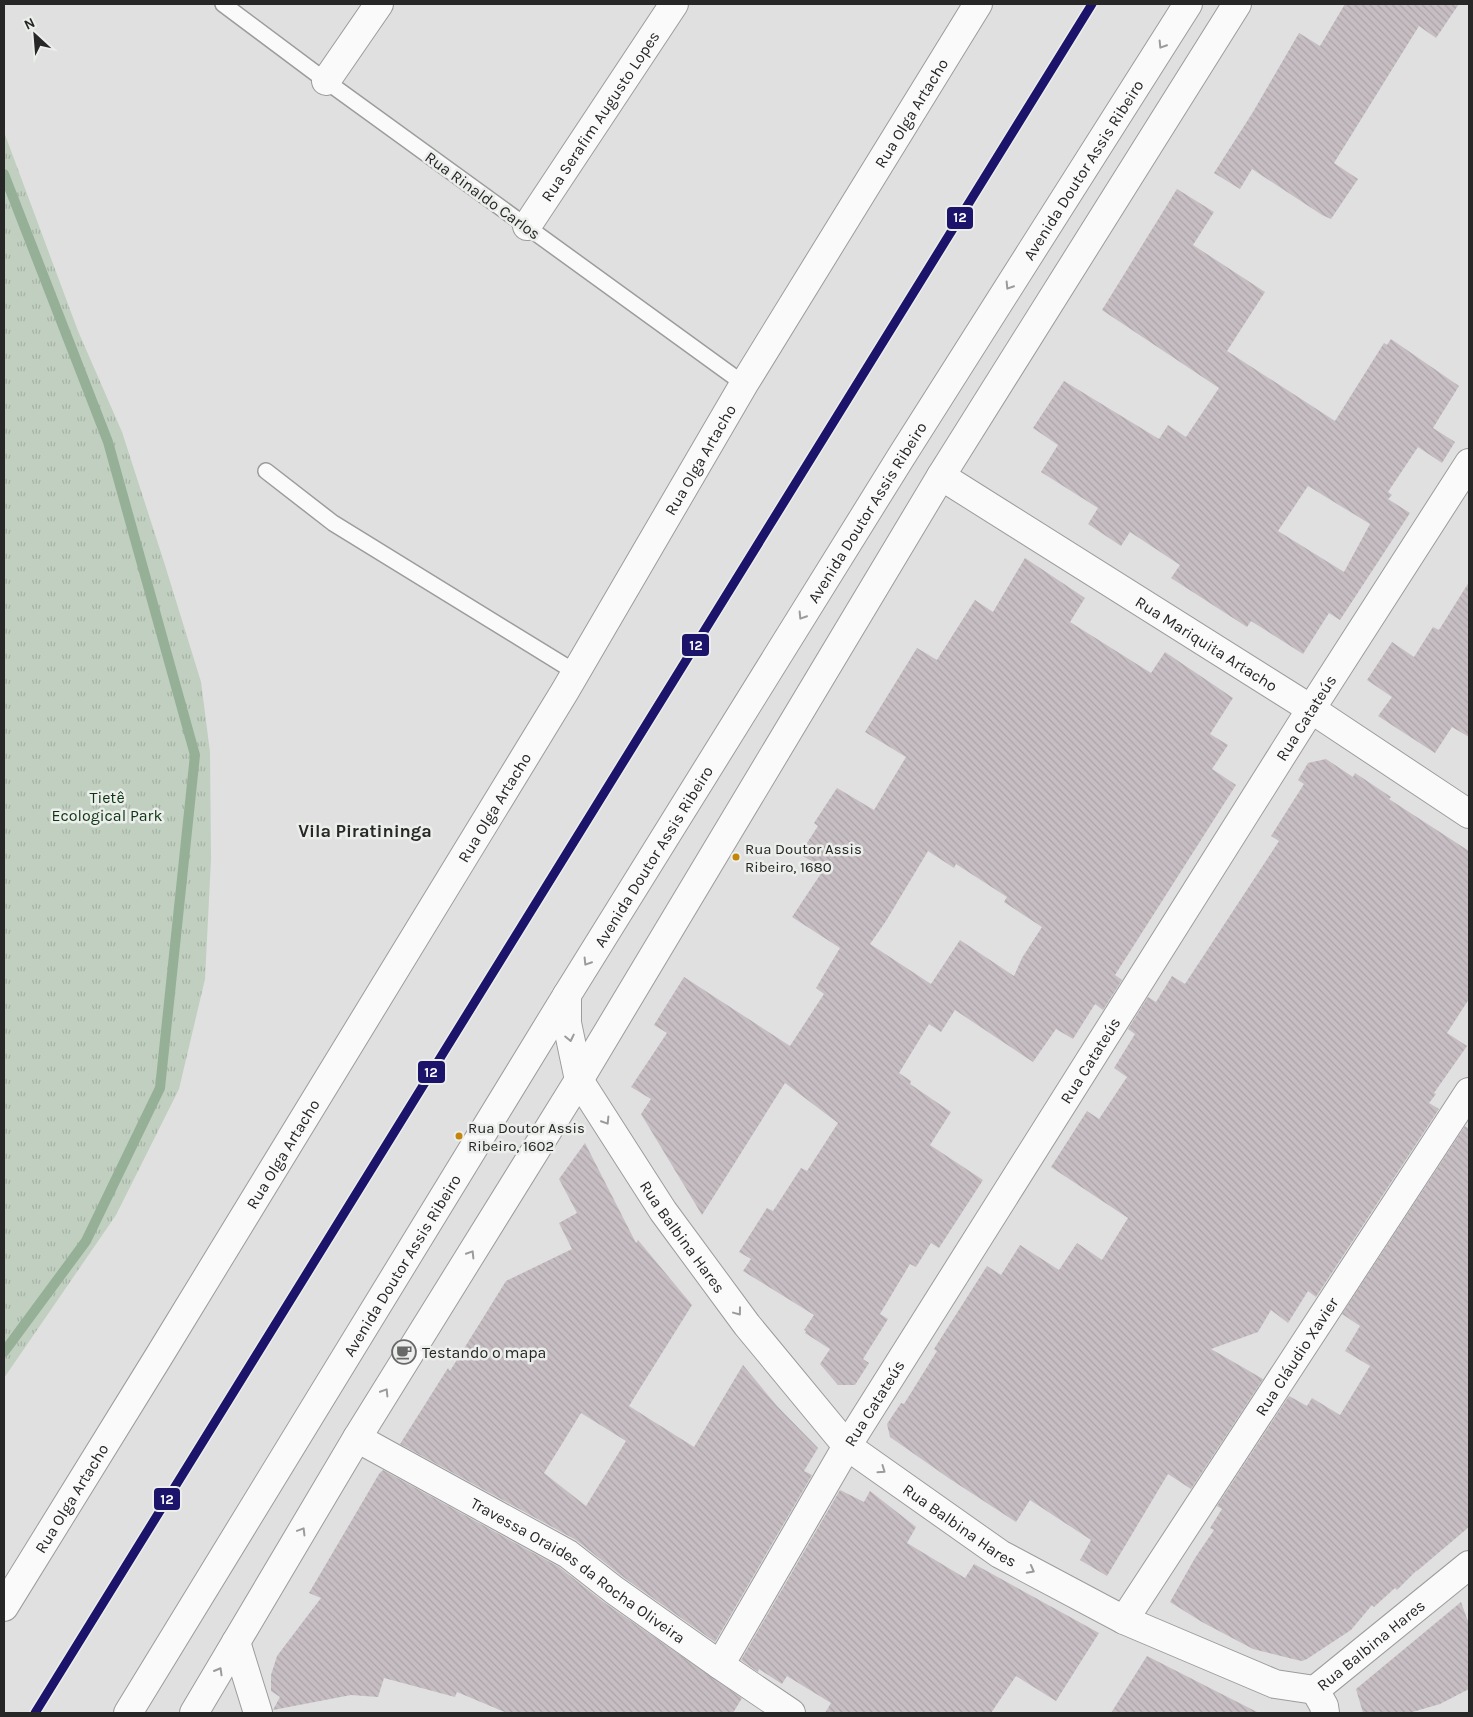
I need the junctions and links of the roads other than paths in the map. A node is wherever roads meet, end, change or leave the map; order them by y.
1 (223, 4) edge
2 (380, 4) edge
3 (674, 4) edge
4 (978, 4) edge
5 (1188, 4) edge
6 (1237, 4) edge
7 (326, 81) junction
8 (527, 226) junction
9 (744, 384) junction
10 (1469, 463) edge
11 (266, 471) dead end
12 (941, 476) junction
13 (575, 672) junction
14 (1311, 709) junction
15 (1469, 814) edge
16 (567, 995) junction
17 (579, 1080) junction
18 (1469, 1092) edge
19 (357, 1438) junction
20 (848, 1446) junction
21 (1469, 1565) edge
22 (4, 1607) edge
23 (1124, 1620) junction
24 (236, 1642) junction
25 (720, 1665) junction
26 (1320, 1701) edge
27 (128, 1713) edge
28 (194, 1713) edge
29 (258, 1713) edge
30 (791, 1713) edge

1 - 7 lane, Rua Rinaldo Carlos
2 - 7 street
3 - 8 street, Rua Serafim Augusto Lopes
4 - 9 street, Rua Olga Artacho
5 -> 16 street, Avenida Doutor Assis Ribeiro
6 - 12 street
7 - 8 lane, Rua Rinaldo Carlos
8 - 9 lane, Rua Rinaldo Carlos
9 - 13 street, Rua Olga Artacho
10 - 14 street, Rua Catateús
11 - 13 lane
12 - 14 street, Rua Mariquita Artacho
12 - 17 street
13 - 22 street, Rua Olga Artacho
14 - 15 street, Rua Mariquita Artacho
14 - 20 street, Rua Catateús
16 -> 17 street
16 - 27 street, Avenida Doutor Assis Ribeiro
19 -> 17 street
17 -> 20 street, Rua Balbina Hares
18 - 23 street, Rua Cláudio Xavier
24 -> 19 street
19 - 25 street, Travessa Oraides da Rocha Oliveira
20 -> 23 street, Rua Balbina Hares
20 - 25 street, Rua Catateús
21 - 26 street, Rua Balbina Hares
23 - 26 street, Rua Balbina Hares
28 -> 24 street
24 - 29 street
25 - 30 street, Travessa Oraides da Rocha Oliveira

